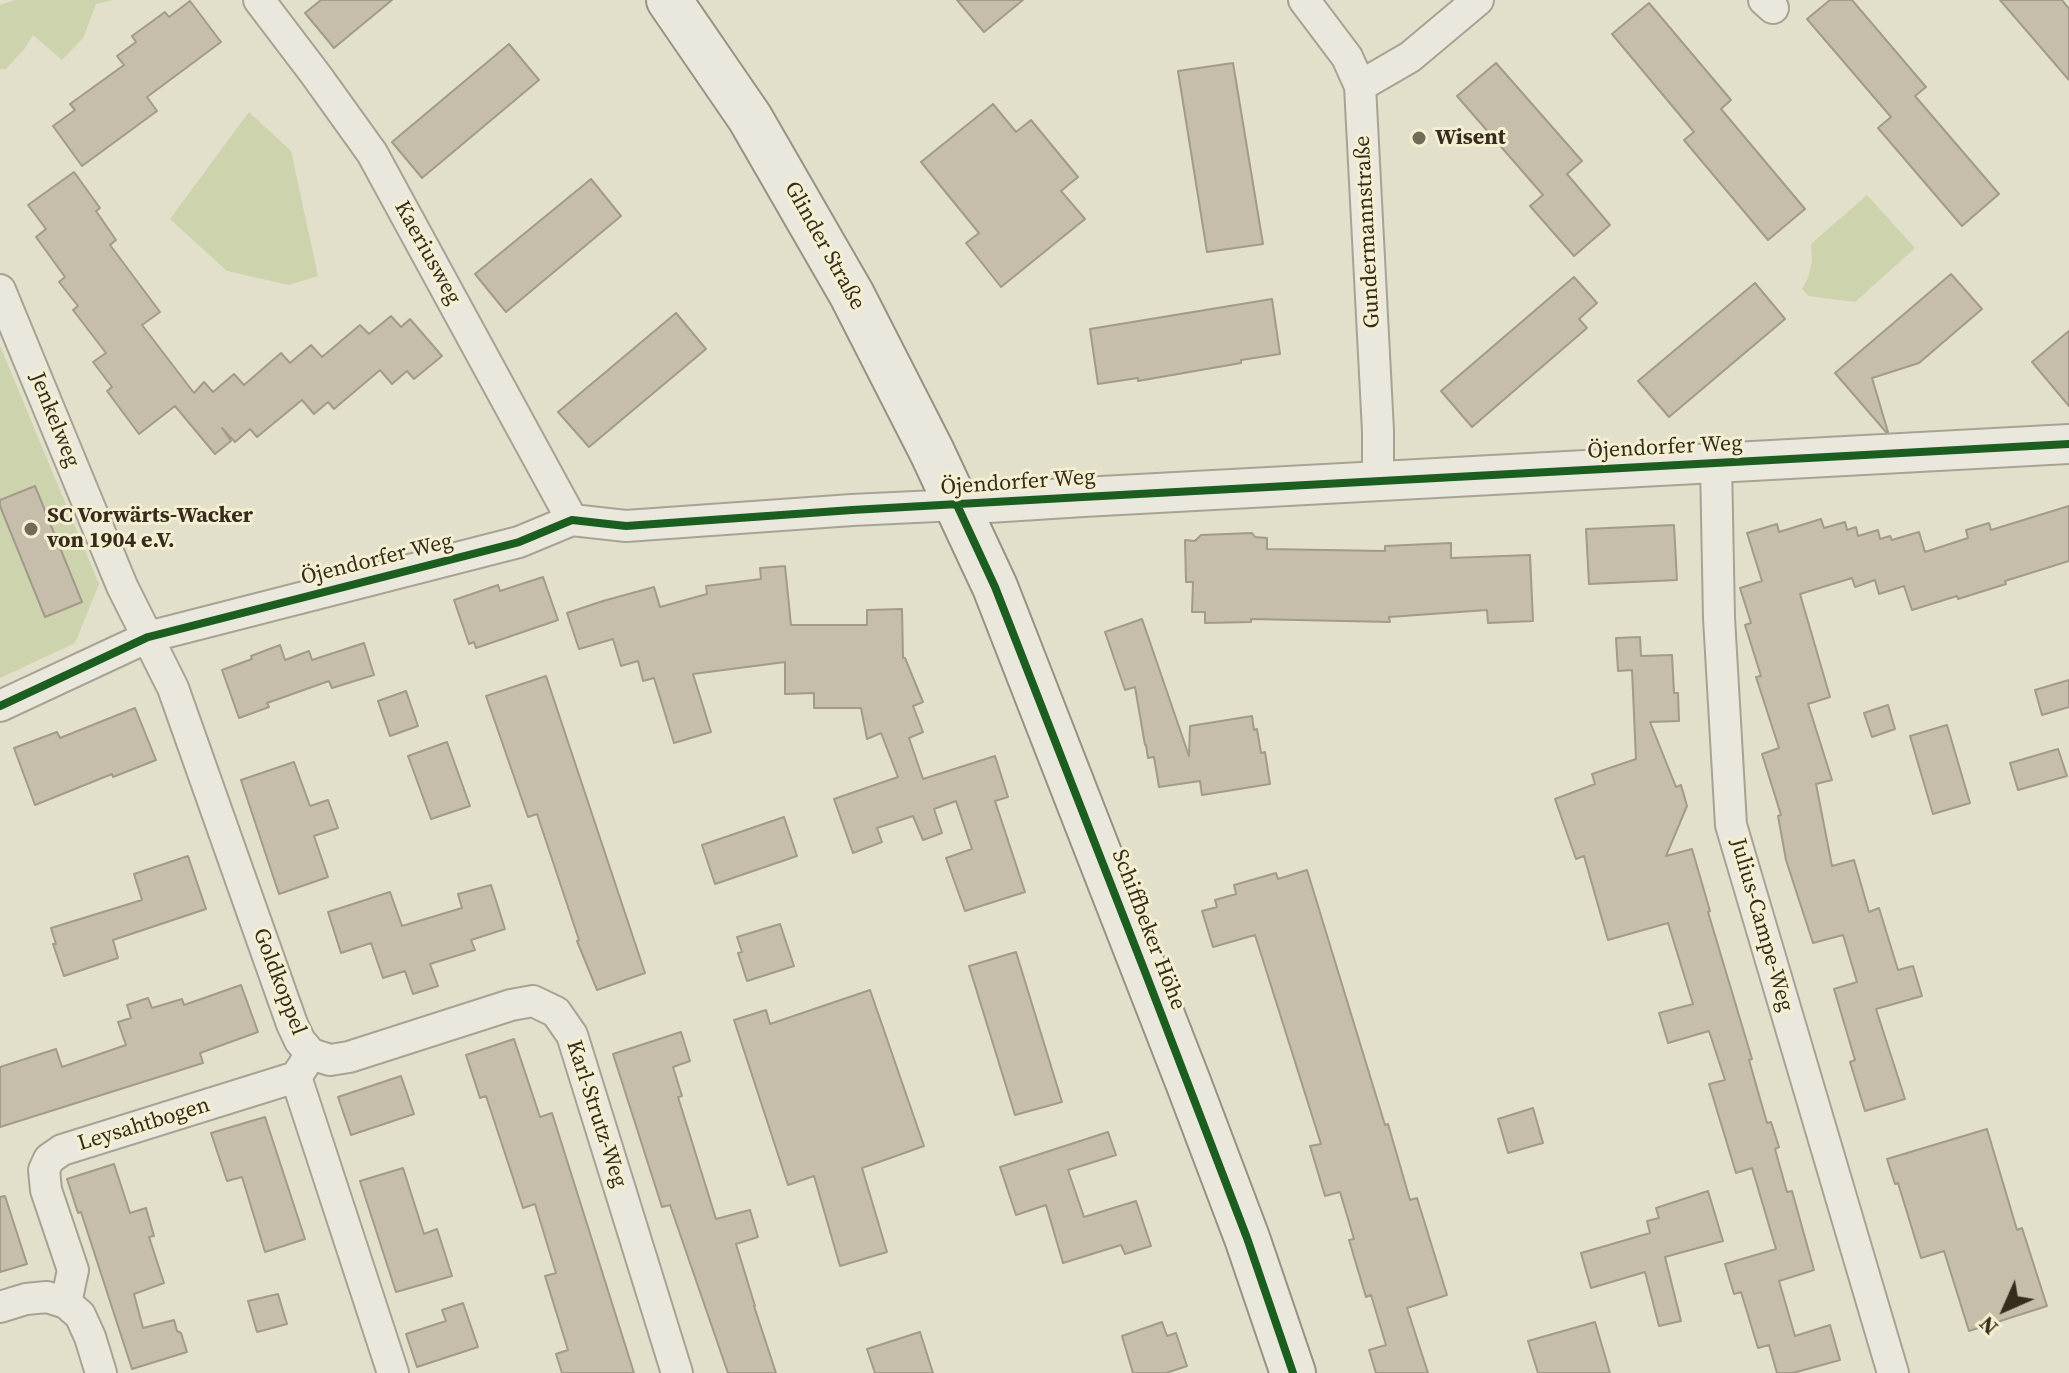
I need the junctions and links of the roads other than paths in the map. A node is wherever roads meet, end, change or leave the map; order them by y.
1 (259, 0) edge
2 (669, 0) edge
3 (1304, 0) edge
4 (1478, 0) edge
5 (1360, 86) junction
6 (0, 290) edge
7 (2069, 444) edge
8 (1716, 463) junction
9 (1378, 482) junction
10 (957, 505) junction
11 (572, 520) junction
12 (148, 637) junction
13 (0, 706) edge
14 (307, 1060) junction
15 (66, 1303) junction
16 (0, 1307) edge
17 (101, 1373) edge
18 (393, 1373) edge
19 (677, 1373) edge
20 (1293, 1373) edge
21 (1893, 1373) edge

1 - 11 street, Kaeriusweg
2 - 10 main road, Glinder Straße
3 - 5 street, Gundermannstraße
4 - 5 street
5 - 9 street, Gundermannstraße
6 - 12 street, Jenkelweg
7 - 8 street, Öjendorfer Weg
8 - 9 street, Öjendorfer Weg
8 - 21 street, Julius-Campe-Weg
9 - 10 street, Öjendorfer Weg
10 - 11 street, Öjendorfer Weg
10 - 20 main road, Schiffbeker Höhe
11 - 12 street, Öjendorfer Weg
12 - 13 street, Öjendorfer Weg
12 - 14 street, Goldkoppel
14 - 15 street, Leysahtbogen
14 - 18 street, Goldkoppel
14 - 19 street, Karl-Strutz-Weg
15 - 16 street
15 - 17 street

